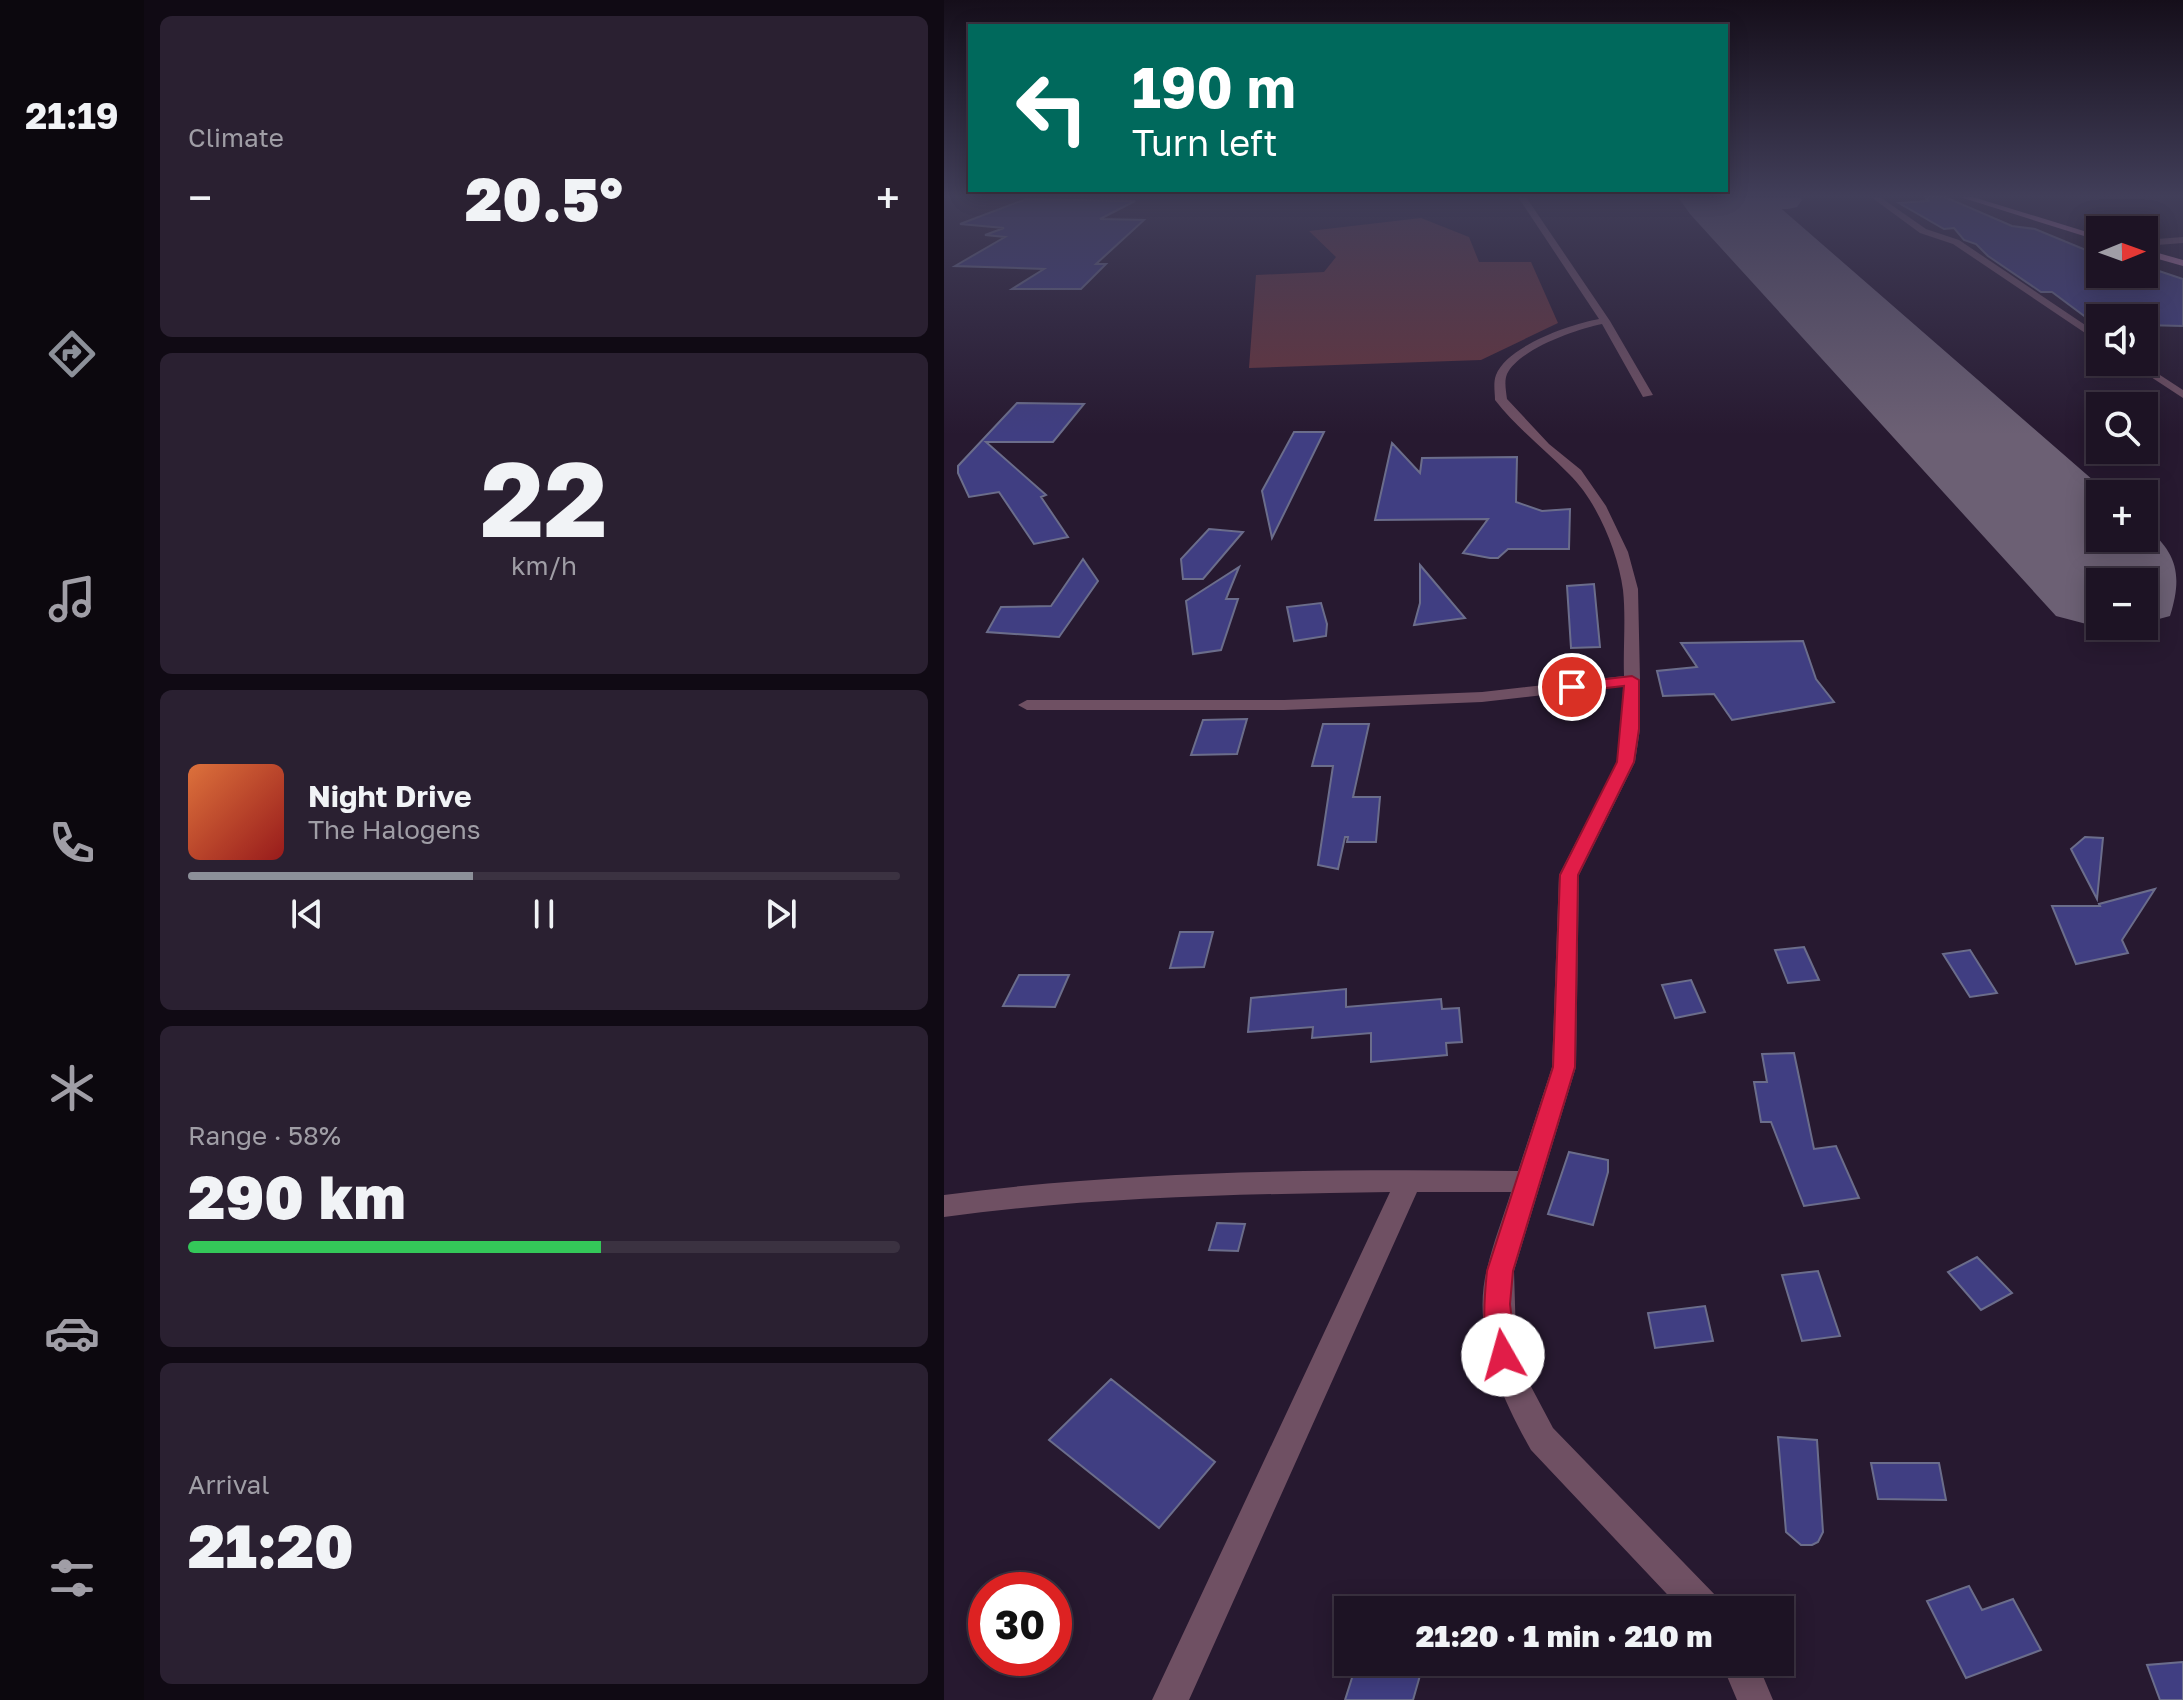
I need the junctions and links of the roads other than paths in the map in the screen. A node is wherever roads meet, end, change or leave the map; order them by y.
1 (1575, 276) edge
2 (2006, 276) edge
3 (1605, 321) junction
4 (2086, 330) edge
5 (2154, 376) edge
6 (1647, 395) dead end
7 (2183, 395) edge
8 (1632, 680) junction
9 (1027, 705) dead end
10 (1409, 1180) junction
11 (1530, 1182) junction
12 (944, 1206) edge
13 (1693, 1596) edge
14 (1745, 1676) edge
15 (1170, 1700) edge
16 (1755, 1700) edge

1 - 3 street
2 - 4 street
3 - 6 street
3 - 8 street
5 - 7 street
8 - 9 street
8 - 11 street
10 - 11 street
10 - 12 street
10 - 15 street
11 - 13 street
14 - 16 street

